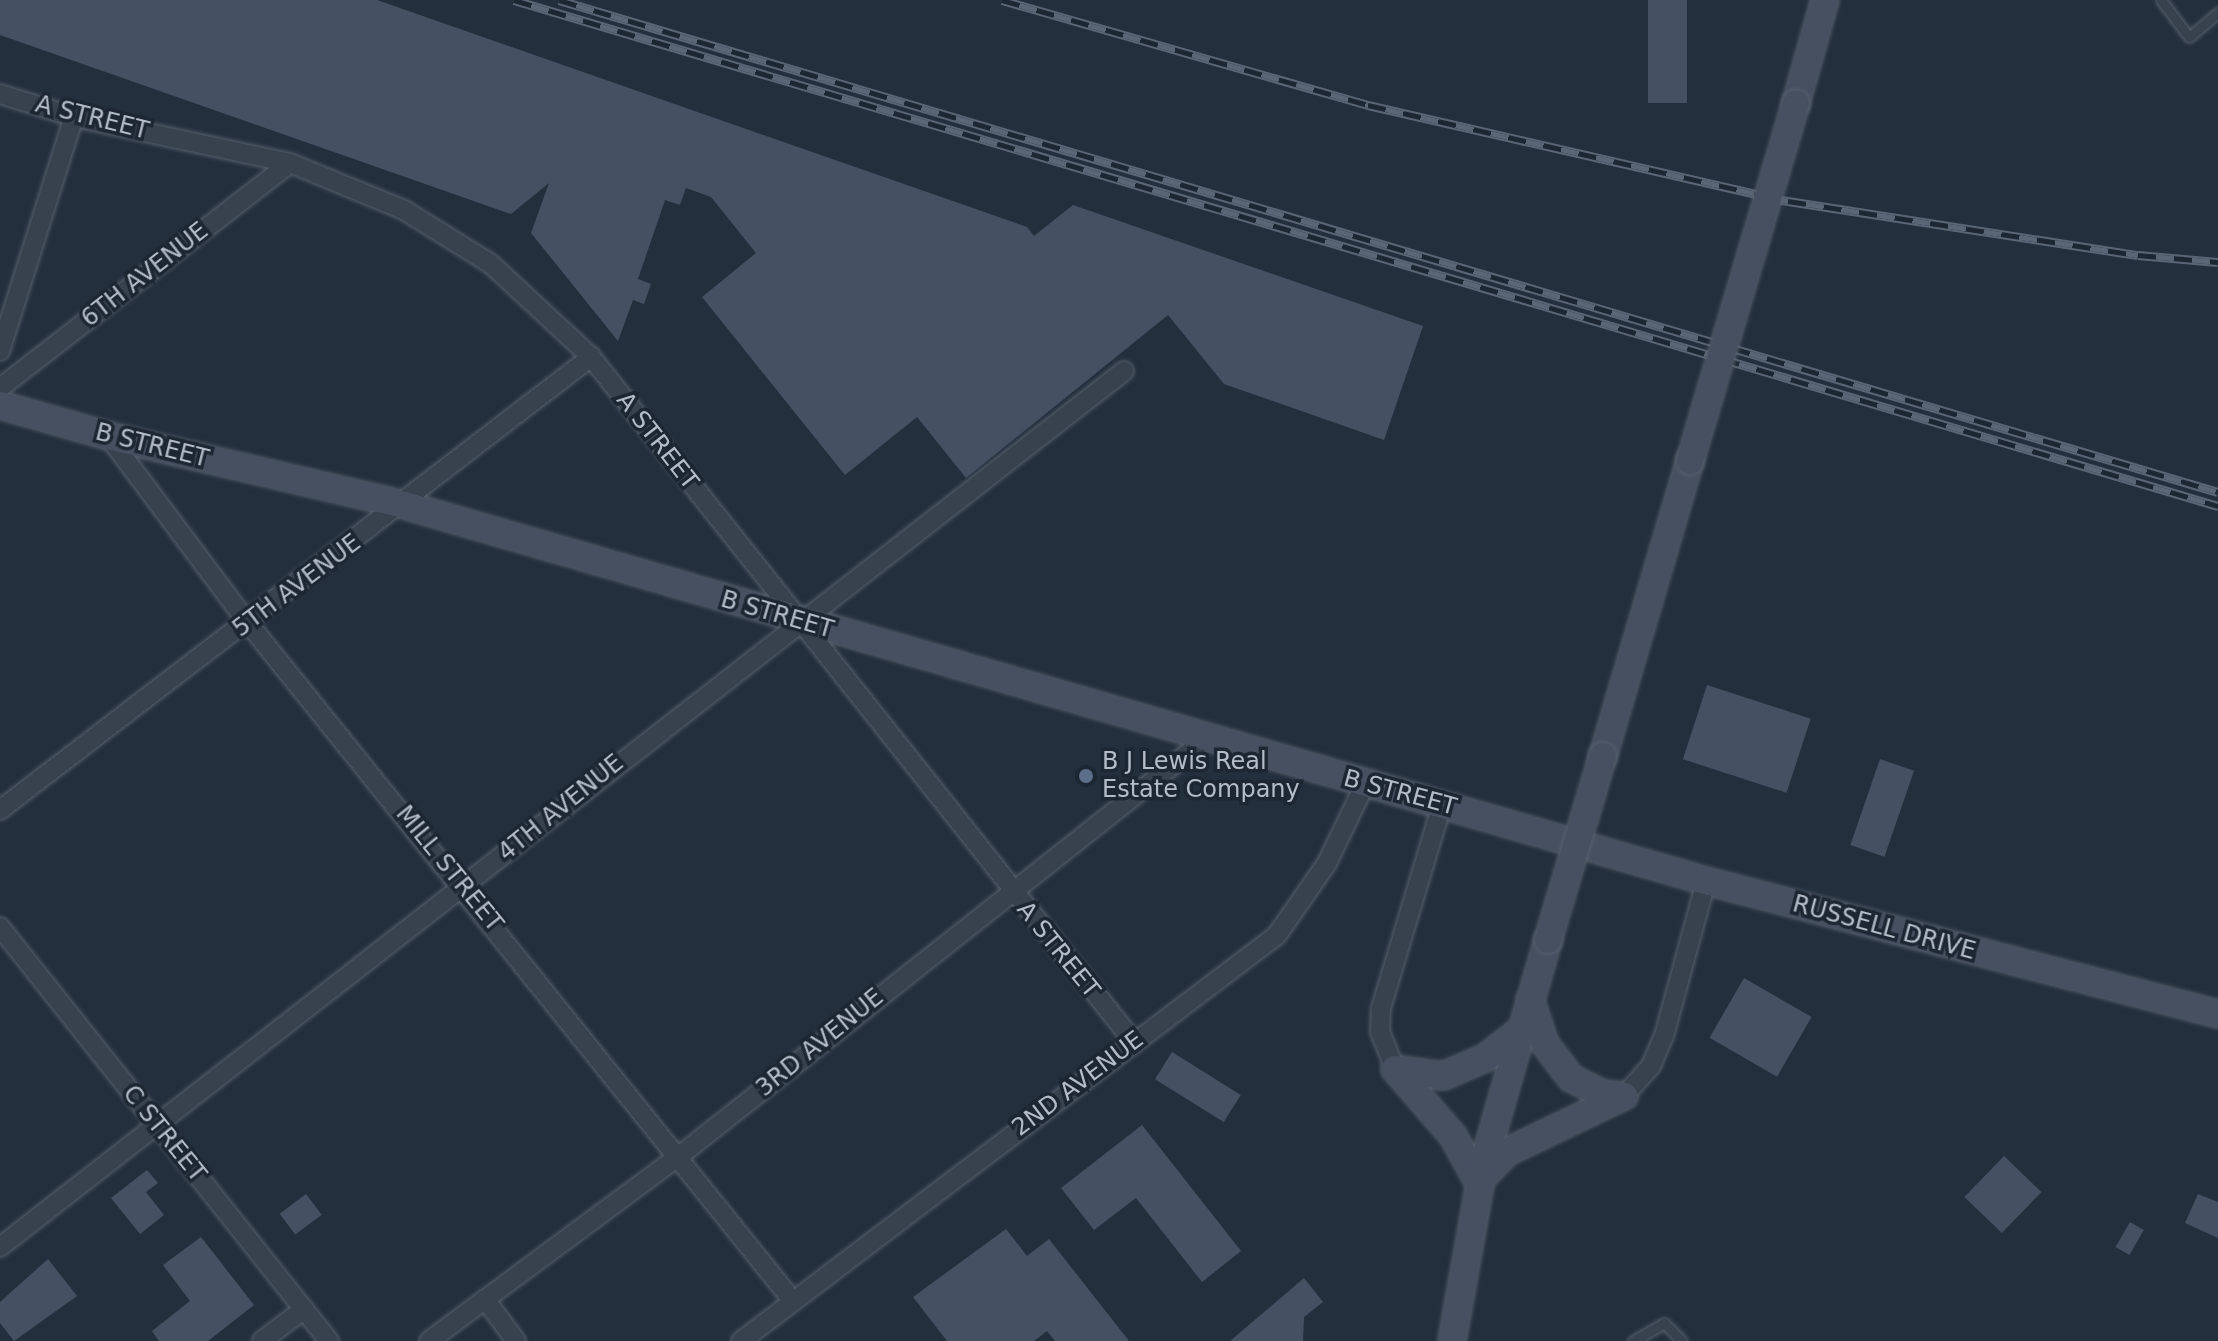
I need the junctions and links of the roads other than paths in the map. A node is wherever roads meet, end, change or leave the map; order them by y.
1 (1825, 0) edge
2 (2161, 0) edge
3 (2218, 13) edge
4 (0, 94) edge
5 (74, 117) junction
6 (290, 163) junction
7 (0, 351) edge
8 (591, 357) junction
9 (1124, 371) dead end
10 (0, 388) edge
11 (0, 405) edge
12 (108, 436) junction
13 (404, 505) junction
14 (801, 622) junction
15 (248, 623) junction
16 (1206, 739) junction
17 (1365, 784) junction
18 (1442, 805) junction
19 (0, 810) edge
20 (1552, 834) joint
21 (1706, 881) junction
22 (464, 886) junction
23 (1010, 891) junction
24 (2, 935) edge
25 (1530, 999) junction
26 (2218, 1014) edge
27 (1521, 1030) junction
28 (1134, 1042) junction
29 (1395, 1069) junction
30 (1624, 1096) junction
31 (157, 1126) junction
32 (678, 1157) junction
33 (1480, 1182) junction
34 (0, 1247) edge
35 (485, 1299) junction
36 (792, 1300) junction
37 (304, 1309) junction
38 (262, 1341) edge
39 (329, 1341) edge
40 (429, 1341) edge
41 (516, 1341) edge
42 (741, 1341) edge
43 (1452, 1341) edge
44 (1462, 1341) edge
45 (1633, 1341) edge
46 (1682, 1341) edge

1 - 25 street, bridge
2 - 3 lane
4 - 5 street, A STREET
5 - 6 street, A STREET
5 - 7 street
6 - 8 street, A STREET
6 - 10 street, 6TH AVENUE
8 - 13 street, 5TH AVENUE
8 - 14 street, A STREET
9 - 14 street, 4TH AVENUE
11 - 12 street, B STREET
12 - 13 street, B STREET
12 - 15 street, MILL STREET
13 - 14 street, B STREET
13 - 15 street, 5TH AVENUE
14 - 16 street, B STREET
14 - 22 street, 4TH AVENUE
14 - 23 street, A STREET
15 - 19 street, 5TH AVENUE
15 - 22 street, MILL STREET
16 - 17 street, B STREET
16 - 23 street, 3RD AVENUE
17 - 18 street, B STREET
17 - 28 street, 2ND AVENUE
18 - 20 street, B STREET
18 - 29 street
20 - 21 street, RUSSELL DRIVE
21 - 26 street, RUSSELL DRIVE
21 - 30 street
22 - 31 street, 4TH AVENUE
22 - 32 street, MILL STREET
23 - 28 street, A STREET
23 - 32 street, 3RD AVENUE
24 - 31 street, C STREET
25 - 27 street
25 - 30 street
27 - 29 street
27 - 33 street
28 - 36 street, 2ND AVENUE
29 - 33 street
30 - 33 street
31 - 34 street, 4TH AVENUE
31 - 37 street, C STREET
32 - 35 street, 3RD AVENUE
32 - 36 street, MILL STREET
33 - 43 street
35 - 40 street, 3RD AVENUE
35 - 41 street
36 - 42 street, 2ND AVENUE
37 - 38 street
37 - 39 street, C STREET
43 - 44 lane
45 - 46 lane

